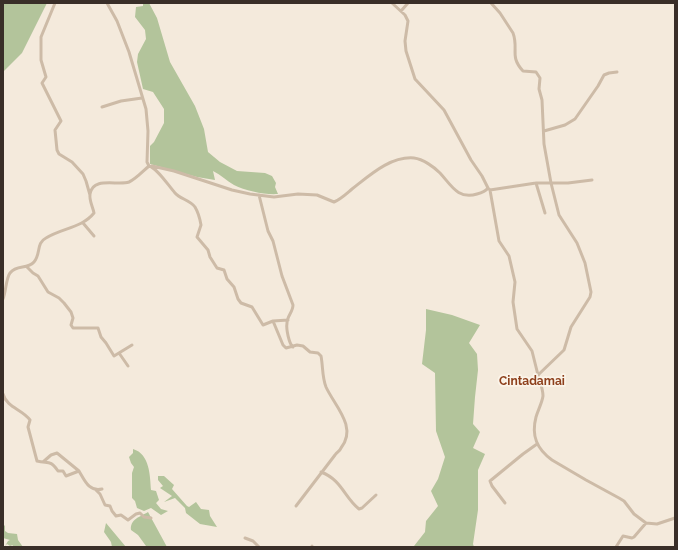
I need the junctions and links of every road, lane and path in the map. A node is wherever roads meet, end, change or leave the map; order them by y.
1 (55, 3) edge
2 (107, 3) edge
3 (392, 3) edge
4 (408, 3) edge
5 (491, 3) edge
6 (401, 11) junction
7 (617, 72) dead end
8 (142, 98) junction
9 (102, 107) dead end
10 (544, 131) junction
11 (150, 166) junction
12 (592, 180) dead end
13 (536, 183) junction
14 (551, 183) junction
15 (489, 189) junction
16 (90, 195) junction
17 (259, 195) junction
18 (545, 213) dead end
19 (83, 223) junction
20 (94, 236) dead end
21 (27, 267) junction
22 (3, 299) edge
23 (288, 320) junction
24 (273, 322) junction
25 (132, 345) dead end
26 (297, 345) junction
27 (119, 353) junction
28 (128, 366) dead end
29 (538, 375) junction
30 (3, 394) edge
31 (537, 444) junction
32 (43, 462) junction
33 (79, 471) junction
34 (321, 472) junction
35 (94, 489) junction
36 (102, 489) dead end
37 (376, 494) dead end
38 (505, 503) dead end
39 (296, 506) dead end
40 (151, 518) dead end
41 (675, 518) edge
42 (646, 523) junction
43 (245, 538) dead end
44 (259, 547) edge
45 (616, 547) edge

1 - 16 street
2 - 8 street
3 - 6 street
4 - 6 street
5 - 10 street
6 - 15 street
7 - 10 street
8 - 9 street
8 - 11 street
10 - 14 street
11 - 16 street
11 - 17 street
11 - 24 street
12 - 14 street
13 - 14 street
13 - 15 street
13 - 18 street
14 - 29 street
15 - 17 street
15 - 29 street
16 - 19 street
17 - 23 street
19 - 20 street
19 - 21 street
21 - 22 street
21 - 27 street
23 - 24 street
23 - 26 street
24 - 26 street
25 - 27 street
26 - 34 street
27 - 28 street
29 - 31 street
30 - 32 street
31 - 38 street
31 - 42 street
32 - 33 street
32 - 33 street
33 - 35 street
34 - 37 street
34 - 39 street
35 - 36 street
35 - 40 street
41 - 42 street
42 - 45 street
43 - 44 street

